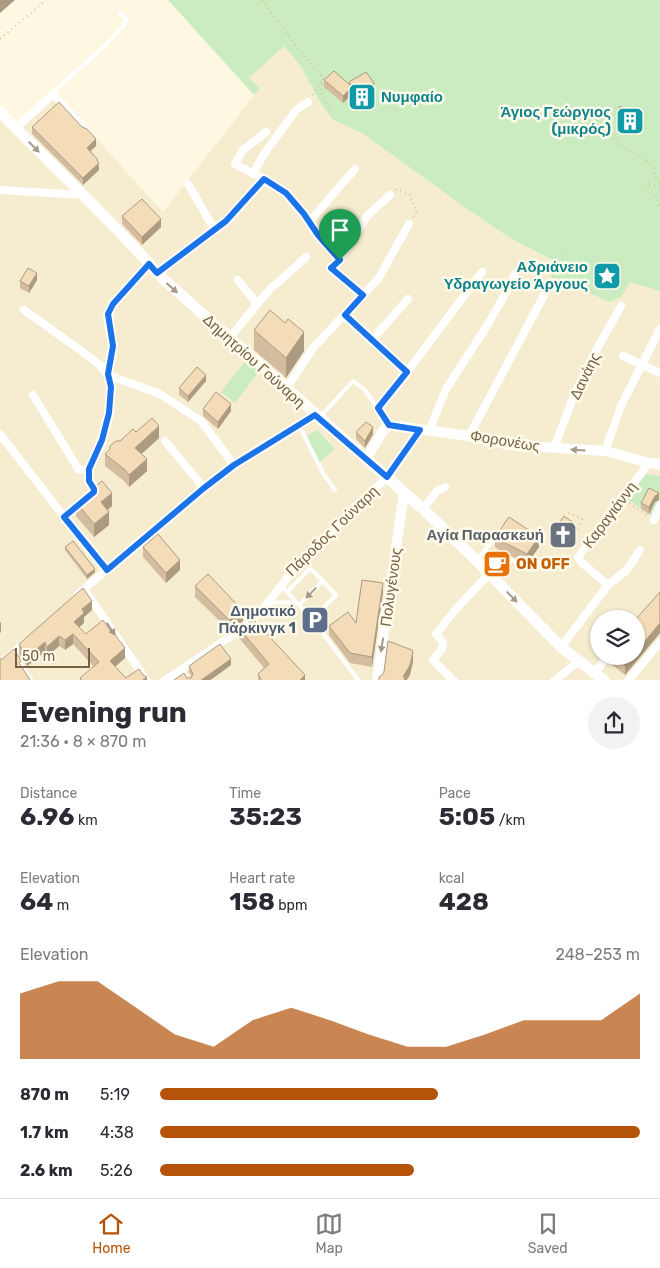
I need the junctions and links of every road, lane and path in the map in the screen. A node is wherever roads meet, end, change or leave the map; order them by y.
1 (46, 0) edge
2 (262, 0) edge
3 (120, 14) dead end
4 (0, 39) edge
5 (324, 78) junction
6 (53, 94) junction
7 (308, 102) joint
8 (330, 108) dead end
9 (0, 112) edge
10 (638, 120) dead end
11 (16, 128) junction
12 (86, 130) edge
13 (266, 132) dead end
14 (355, 169) dead end
15 (253, 174) junction
16 (264, 179) junction
17 (188, 184) dead end
18 (660, 184) edge
19 (397, 189) dead end
20 (0, 190) edge
21 (83, 195) junction
22 (390, 195) dead end
23 (660, 206) edge
24 (417, 211) dead end
25 (309, 222) junction
26 (409, 224) dead end
27 (215, 230) junction
28 (565, 254) dead end
29 (306, 257) dead end
30 (340, 260) junction
31 (149, 264) junction
32 (482, 272) dead end
33 (157, 273) junction
34 (515, 274) dead end
35 (238, 280) dead end
36 (550, 284) joint
37 (363, 295) junction
38 (408, 299) dead end
39 (257, 304) junction
40 (621, 306) dead end
41 (24, 310) dead end
42 (345, 315) junction
43 (660, 329) edge
44 (229, 339) junction
45 (372, 340) junction
46 (623, 356) dead end
47 (642, 364) junction
48 (407, 372) junction
49 (660, 373) edge
50 (108, 374) junction
51 (286, 389) junction
52 (32, 395) dead end
53 (378, 408) junction
54 (317, 417) junction
55 (299, 425) junction
56 (389, 425) junction
57 (425, 430) junction
58 (0, 434) edge
59 (469, 436) junction
60 (165, 441) dead end
61 (554, 448) junction
62 (605, 451) junction
63 (366, 459) junction
64 (649, 463) junction
65 (660, 464) edge
66 (234, 465) junction
67 (89, 469) junction
68 (387, 477) junction
69 (445, 487) dead end
70 (204, 488) junction
71 (335, 490) dead end
72 (404, 492) junction
73 (622, 499) junction
74 (660, 505) edge
75 (423, 509) junction
76 (568, 513) dead end
77 (64, 517) junction
78 (654, 520) joint
79 (501, 529) edge
80 (584, 549) junction
81 (640, 550) dead end
82 (541, 552) dead end
83 (483, 567) junction
84 (528, 568) joint
85 (107, 570) junction
86 (323, 581) junction
87 (279, 585) junction
88 (608, 585) junction
89 (84, 589) junction
90 (287, 592) junction
91 (70, 602) edge
92 (268, 604) junction
93 (298, 604) junction
94 (312, 619) junction
95 (35, 634) edge
96 (660, 642) edge
97 (561, 647) junction
98 (14, 653) junction
99 (579, 661) junction
100 (0, 664) edge
101 (601, 665) edge
102 (182, 669) junction
103 (595, 672) junction
104 (32, 680) edge
105 (147, 680) edge
106 (164, 680) edge
107 (189, 680) edge
108 (359, 680) edge
109 (377, 680) edge
110 (454, 680) edge
111 (554, 680) edge
112 (605, 680) edge
113 (628, 680) edge

1 - 4 path
2 - 5 path
3 - 6 lane
5 - 7 path
5 - 8 path
6 - 11 street
6 - 12 street
7 - 15 street
9 - 11 main road, Δημητρίου Γούναρη
10 - 18 path
11 -> 21 main road, Δημητρίου Γούναρη
13 - 15 street
14 - 25 street
15 - 16 street
16 - 25 street
16 - 27 street
17 - 27 street
18 - 23 path
19 - 24 path
20 - 21 street
21 - 31 main road, Δημητρίου Γούναρη
22 - 30 street
25 - 30 street
26 - 37 street
27 - 33 street
28 - 36 path
29 - 39 street
30 - 37 street
31 - 33 main road, Δημητρίου Γούναρη
31 - 50 street
32 - 48 street
33 -> 44 main road, Δημητρίου Γούναρη
34 - 57 street
35 - 39 street
36 - 59 street
37 - 42 street
38 - 45 street
39 - 44 street
40 - 61 street, Δανάης
41 - 50 street
42 - 45 street
42 - 51 street
43 - 47 street
44 - 51 main road, Δημητρίου Γούναρη
45 - 48 street
46 - 47 street
47 - 49 street
47 - 62 street
48 - 53 street
50 - 66 street
50 - 67 street
51 - 54 main road, Δημητρίου Γούναρη
52 - 67 street
53 - 54 lane
53 - 56 street
54 - 55 street
54 - 63 main road, Δημητρίου Γούναρη
55 - 66 street
55 - 71 lane
56 - 57 street, Φορονέως
56 - 63 street
57 - 59 street, Φορονέως
57 - 68 path
58 - 77 street
59 - 61 street, Φορονέως
60 - 70 street
62 -> 61 street, Φορονέως
62 - 64 street, Φορονέως
63 - 68 main road, Δημητρίου Γούναρη
64 - 65 street, Φορονέως
64 - 73 street, Καραγιάννη
66 - 70 street
67 - 77 street
68 - 72 main road, Δημητρίου Γούναρη
68 - 87 street, Πάροδος Γούναρη
69 - 75 street
70 - 85 street
72 - 75 main road, Δημητρίου Γούναρη
72 -> 109 street, Πολυγένους
73 - 78 path
73 - 80 street, Καραγιάννη
74 - 78 street
75 - 83 main road, Δημητρίου Γούναρη
76 - 80 path
77 - 85 street
79 - 83 lane
80 - 88 street, Καραγιάννη
81 - 88 street
82 - 84 path
83 - 84 lane
83 -> 97 main road, Δημητρίου Γούναρη
83 - 110 street
85 - 89 street
86 - 90 lane
86 -> 93 lane
86 - 94 lane
87 - 90 lane
87 - 92 street, Πάροδος Γούναρη
88 - 97 street
89 - 91 street
89 -> 105 street
90 - 93 lane
92 - 93 lane
92 - 102 street, Πάροδος Γούναρη
93 - 94 lane
94 - 108 lane
95 - 98 street
96 - 113 street
97 - 99 main road, Δημητρίου Γούναρη
98 - 100 street
98 - 104 lane
99 - 103 main road, Δημητρίου Γούναρη
99 - 111 street
101 - 103 street
102 - 106 street, Πάροδος Γούναρη
102 - 107 lane
103 - 112 main road, Δημητρίου Γούναρη

